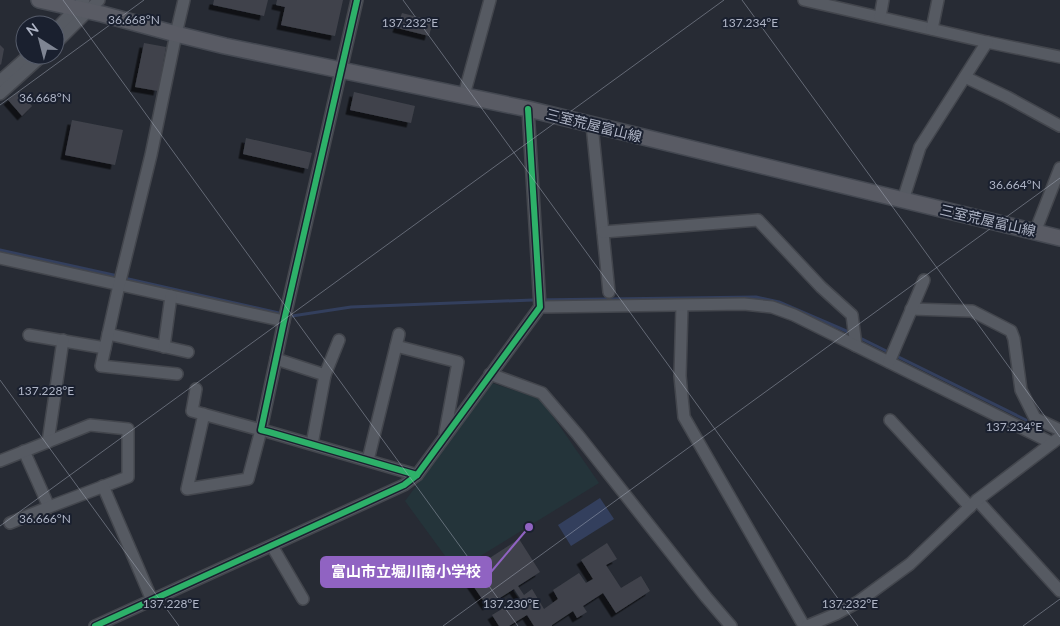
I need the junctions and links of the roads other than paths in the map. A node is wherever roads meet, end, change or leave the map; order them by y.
1 (39, 0) edge
2 (184, 0) edge
3 (357, 0) edge
4 (490, 0) edge
5 (804, 0) edge
6 (883, 0) edge
7 (938, 0) edge
8 (87, 5) edge
9 (880, 17) junction
10 (65, 22) edge
11 (932, 29) junction
12 (65, 32) edge
13 (176, 34) junction
14 (987, 42) junction
15 (1060, 57) edge
16 (18, 65) edge
17 (32, 65) edge
18 (341, 69) junction
19 (965, 77) junction
20 (0, 81) edge
21 (0, 94) edge
22 (464, 96) junction
23 (528, 109) junction
24 (592, 125) junction
25 (1060, 126) edge
26 (1060, 168) edge
27 (903, 200) junction
28 (603, 232) junction
29 (1035, 232) junction
30 (1060, 238) edge
31 (0, 258) edge
32 (924, 280) dead end
33 (119, 285) junction
34 (609, 292) dead end
35 (171, 296) junction
36 (682, 306) junction
37 (540, 307) junction
38 (912, 309) junction
39 (284, 321) junction
40 (108, 334) junction
41 (399, 334) dead end
42 (29, 335) dead end
43 (63, 340) junction
44 (340, 340) dead end
45 (396, 346) junction
46 (856, 346) junction
47 (164, 347) junction
48 (105, 348) junction
49 (188, 352) dead end
50 (276, 359) junction
51 (889, 362) junction
52 (177, 374) dead end
53 (490, 374) junction
54 (324, 375) junction
55 (196, 389) dead end
56 (204, 414) junction
57 (890, 420) dead end
58 (261, 430) junction
59 (1060, 430) edge
60 (444, 437) junction
61 (1056, 440) edge
62 (48, 442) junction
63 (312, 444) junction
64 (24, 451) junction
65 (368, 460) junction
66 (0, 461) edge
67 (417, 475) junction
68 (103, 486) junction
69 (974, 503) junction
70 (49, 507) junction
71 (10, 523) dead end
72 (272, 546) junction
73 (1060, 591) edge
74 (303, 599) dead end
75 (152, 600) junction
76 (95, 626) edge
77 (731, 626) edge
78 (806, 626) edge

1 - 8 main road, 三室荒屋富山線
2 - 13 street
3 - 18 street
4 - 22 street
5 - 9 street
6 - 9 street
7 - 11 street
8 - 10 street
8 - 12 street
8 - 13 main road, 三室荒屋富山線
9 - 11 street
11 - 14 street
13 - 18 main road, 三室荒屋富山線
13 - 33 street
14 - 15 street
14 - 19 street
16 - 20 street
17 - 21 street
18 - 22 main road, 三室荒屋富山線
18 - 39 street
19 - 25 street
19 - 27 street
22 - 23 main road, 三室荒屋富山線
23 - 24 main road, 三室荒屋富山線
23 - 37 street
24 - 27 main road, 三室荒屋富山線
24 - 28 street
26 - 29 street
27 - 29 main road, 三室荒屋富山線
28 - 34 street
28 - 46 street
29 - 30 main road, 三室荒屋富山線
31 - 33 street
32 - 38 street
33 - 35 street
33 - 40 street
35 - 39 street
35 - 47 street
36 - 37 street
36 - 46 street
36 - 78 street
37 - 53 street
38 - 51 street
38 - 59 street
39 - 50 street
40 - 47 street
40 - 48 street
41 - 45 street
42 - 43 street
43 - 48 street
43 - 62 street
44 - 54 street
45 - 60 street
45 - 65 street
46 - 51 street
47 - 49 street
48 - 52 street
50 - 54 street
50 - 58 street
51 - 61 street
53 - 60 street
53 - 77 street
54 - 63 street
55 - 56 street
56 - 58 street
56 - 58 street
57 - 69 street
58 - 63 street
60 - 67 street
61 - 69 street
62 - 64 street
62 - 68 street
63 - 65 street
64 - 66 street
64 - 70 street
65 - 67 street
67 - 72 street
68 - 70 street
68 - 75 street
69 - 73 street
69 - 78 street
70 - 71 street
72 - 74 street
72 - 75 street
75 - 76 street

